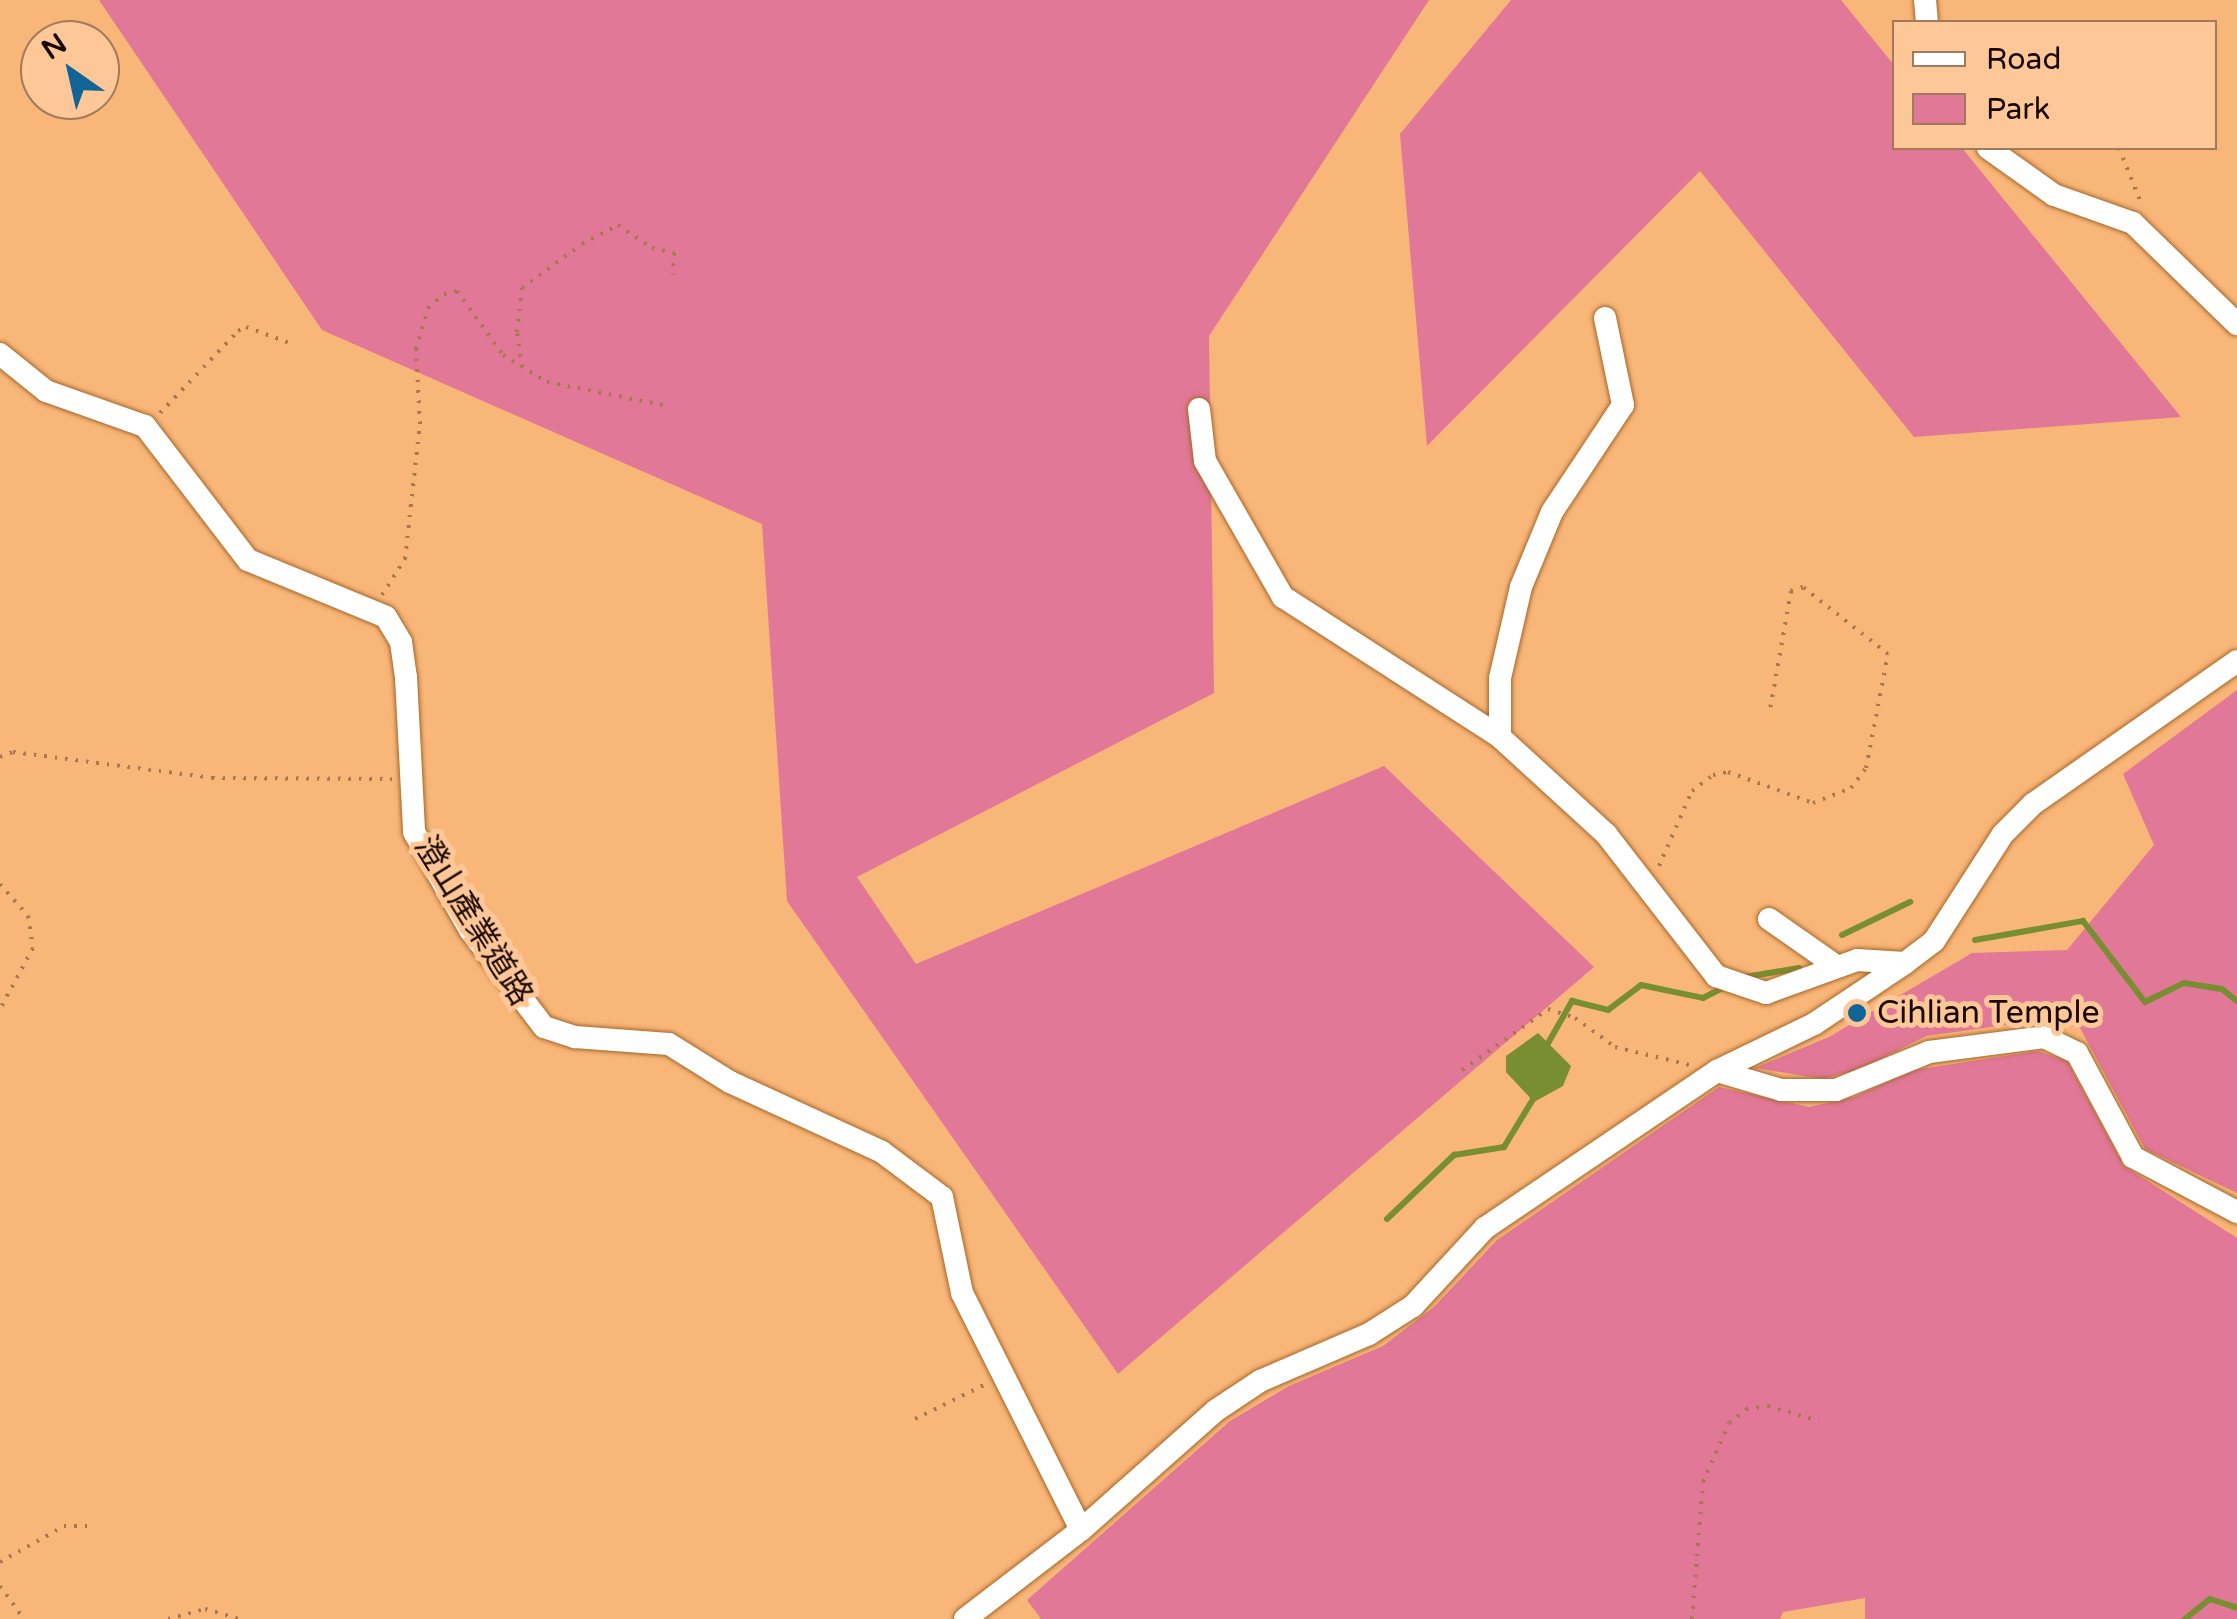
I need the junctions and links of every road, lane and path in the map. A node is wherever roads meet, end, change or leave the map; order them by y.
1 (1991, 150) edge
2 (2122, 150) edge
3 (2150, 237) junction
4 (673, 276) dead end
5 (1604, 318) dead end
6 (2237, 324) edge
7 (292, 344) dead end
8 (0, 354) edge
9 (522, 367) junction
10 (663, 405) dead end
11 (1199, 409) dead end
12 (145, 426) junction
13 (372, 606) junction
14 (2237, 660) edge
15 (1770, 710) dead end
16 (1500, 737) junction
17 (0, 757) edge
18 (408, 780) junction
19 (0, 884) edge
20 (1650, 884) junction
21 (1769, 919) dead end
22 (1904, 963) junction
23 (1836, 966) junction
24 (0, 1009) edge
25 (1462, 1070) dead end
26 (1717, 1071) junction
27 (2237, 1212) edge
28 (1004, 1375) junction
29 (914, 1419) dead end
30 (1819, 1421) dead end
31 (92, 1526) dead end
32 (1082, 1530) junction
33 (0, 1562) edge
34 (0, 1586) edge
35 (24, 1619) edge
36 (168, 1619) edge
37 (239, 1619) edge
38 (965, 1619) edge
39 (1692, 1619) edge

1 - 3 street
2 - 3 path
3 - 6 street
4 - 9 path
5 - 16 street
7 - 12 path
8 - 12 street
9 - 10 path
9 - 13 path
11 - 16 street
12 - 13 street
13 - 18 street, 澄山產業道路
14 - 22 street
15 - 20 path
16 - 20 street
17 - 18 path
18 - 28 street, 澄山產業道路
19 - 24 path
20 - 23 street
21 - 23 street
22 - 23 street
22 - 26 street
25 - 26 path
26 - 27 street
26 - 32 street
28 - 29 path
28 - 32 street, 澄山產業道路
30 - 39 path
31 - 33 path
32 - 38 street
34 - 35 path
36 - 37 path

